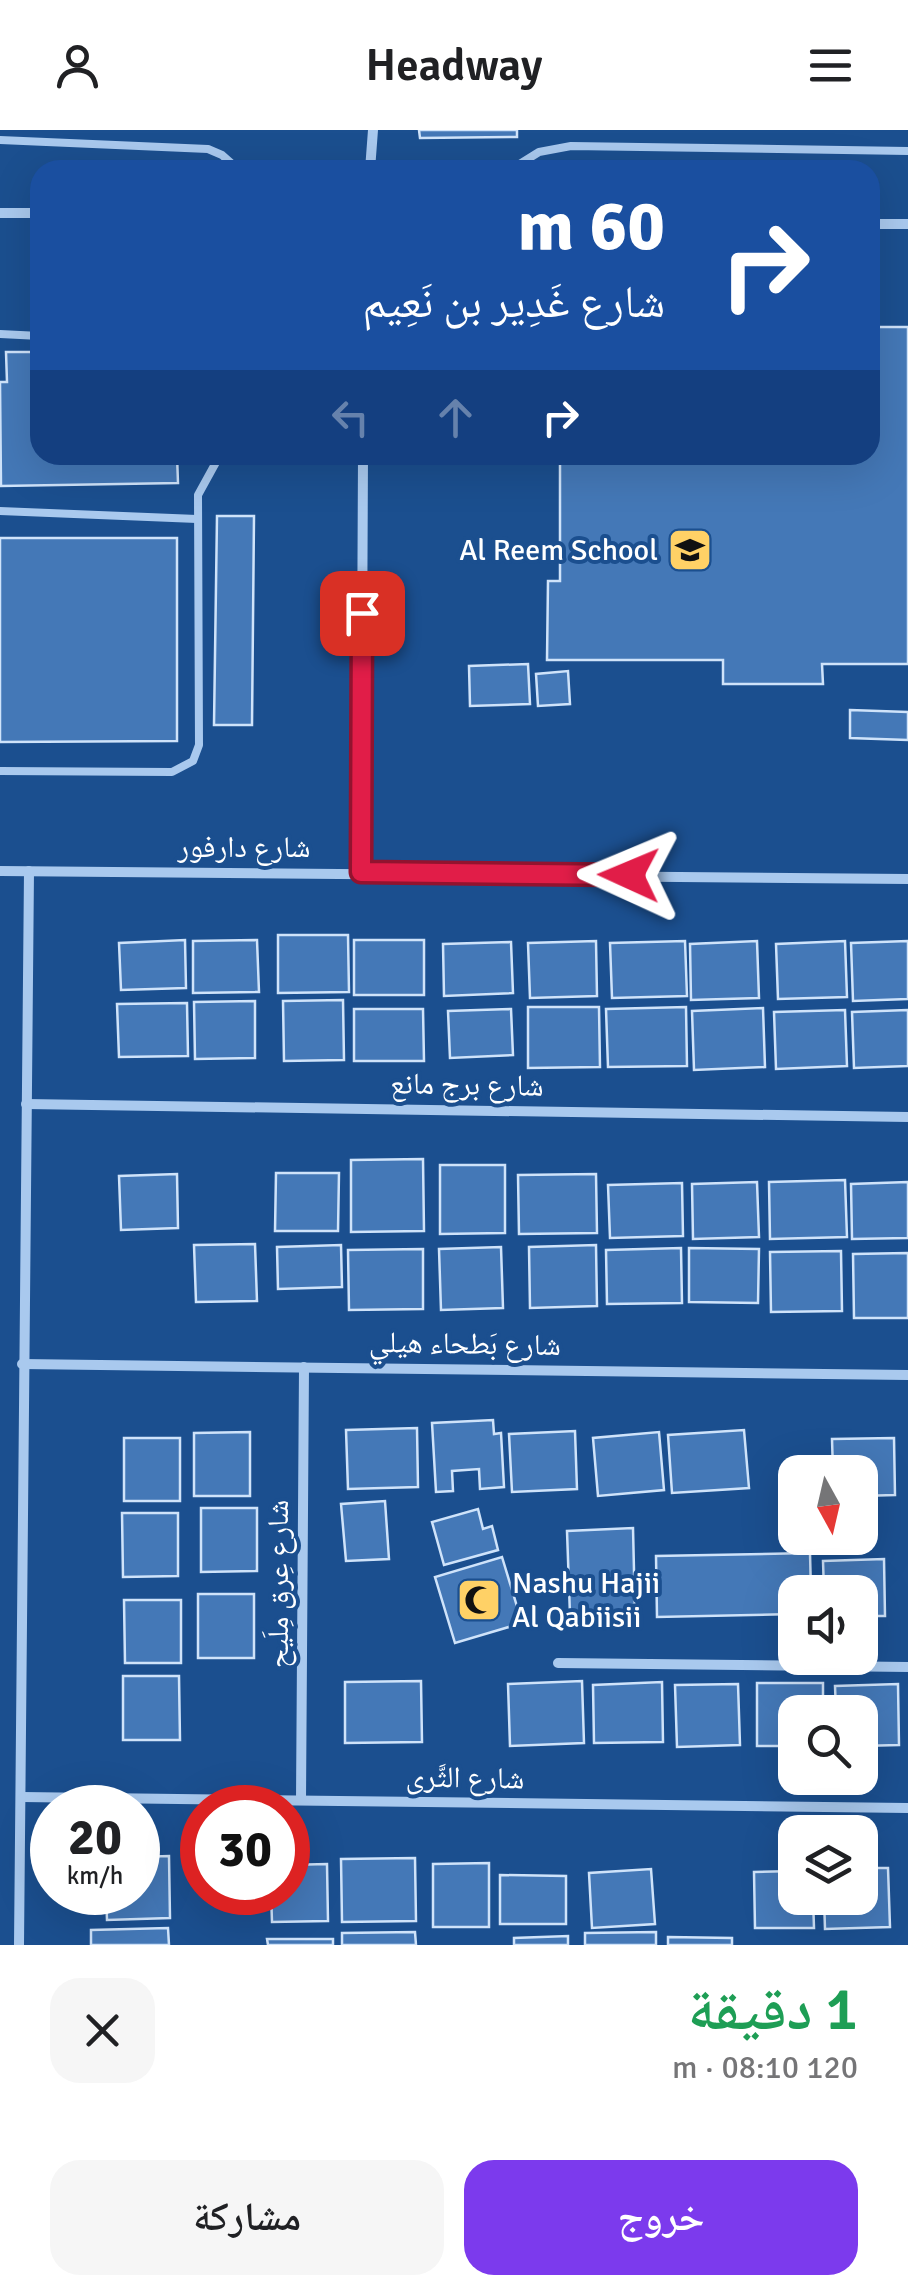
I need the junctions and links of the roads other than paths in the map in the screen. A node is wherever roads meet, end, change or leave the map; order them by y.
1 (373, 130) edge
2 (0, 140) edge
3 (908, 151) edge
4 (228, 160) edge
5 (371, 160) edge
6 (527, 160) edge
7 (0, 213) edge
8 (30, 214) edge
9 (880, 224) edge
10 (908, 224) edge
11 (0, 334) edge
12 (30, 336) edge
13 (214, 465) edge
14 (363, 465) edge
15 (0, 512) edge
16 (197, 519) junction
17 (0, 771) edge
18 (0, 870) edge
19 (29, 871) junction
20 (361, 872) junction
21 (908, 879) edge
22 (26, 1104) junction
23 (908, 1117) edge
24 (22, 1364) junction
25 (304, 1367) junction
26 (908, 1374) edge
27 (558, 1663) dead end
28 (908, 1667) edge
29 (302, 1785) edge
30 (22, 1797) junction
31 (180, 1799) edge
32 (310, 1800) edge
33 (908, 1808) edge
34 (19, 1945) edge

1 - 5 street
2 - 4 lane
3 - 6 lane
7 - 8 street
9 - 10 street
11 - 12 lane
13 - 16 lane
14 - 20 street
15 - 16 lane
16 - 17 lane
18 - 19 street, شارع دارفور
19 - 20 street, شارع دارفور
19 - 22 street
20 - 21 street, شارع دارفور
22 - 23 street, شارع برج مانع
22 - 24 street
24 - 25 street, شارع بَطحاء هيلي
24 - 30 street
25 - 26 street, شارع بَطحاء هيلي
25 - 29 street, شارع عِرق مِلَيح
27 - 28 street
30 - 31 street, شارع الثَّرى
30 - 34 street
32 - 33 street, شارع الثَّرى

